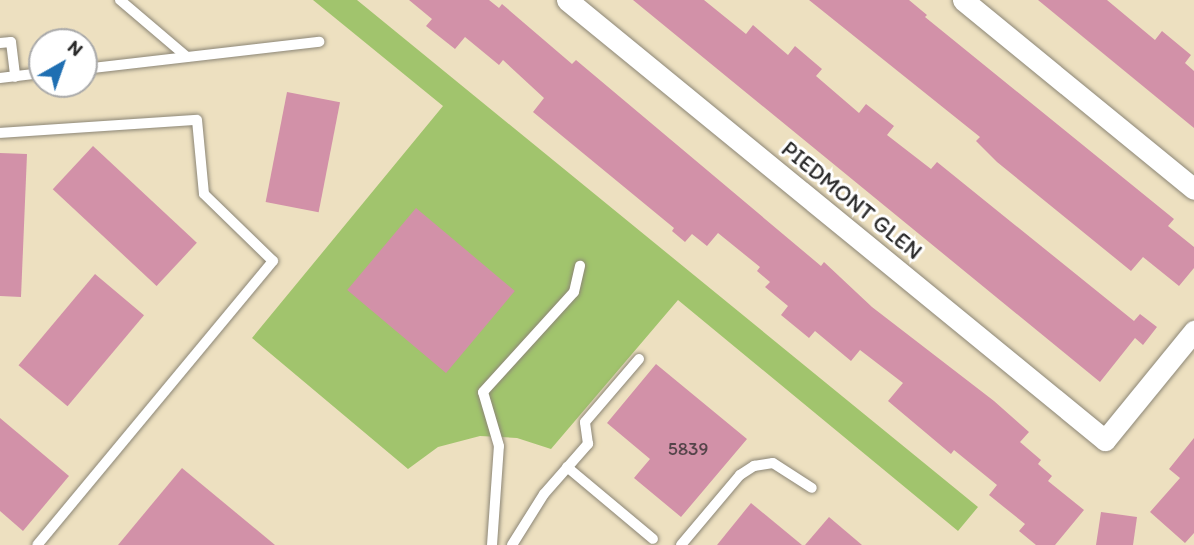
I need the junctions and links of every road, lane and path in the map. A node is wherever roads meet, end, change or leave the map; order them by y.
1 (120, 0) edge
2 (566, 0) edge
3 (963, 0) edge
4 (0, 43) edge
5 (320, 43) dead end
6 (187, 57) junction
7 (98, 67) edge
8 (28, 75) edge
9 (15, 76) junction
10 (0, 78) edge
11 (0, 133) edge
12 (1194, 189) edge
13 (580, 267) dead end
14 (1194, 331) edge
15 (639, 359) dead end
16 (567, 467) junction
17 (812, 488) dead end
18 (653, 539) dead end
19 (37, 545) edge
20 (492, 545) edge
21 (512, 545) edge
22 (681, 545) edge

1 - 6 lane
2 - 14 street, PIEDMONT GLEN
3 - 12 street
4 - 9 lane
5 - 6 lane
6 - 7 lane
8 - 9 lane
9 - 10 lane
11 - 19 lane
13 - 20 lane
15 - 16 lane
16 - 18 lane
16 - 21 lane
17 - 22 lane

